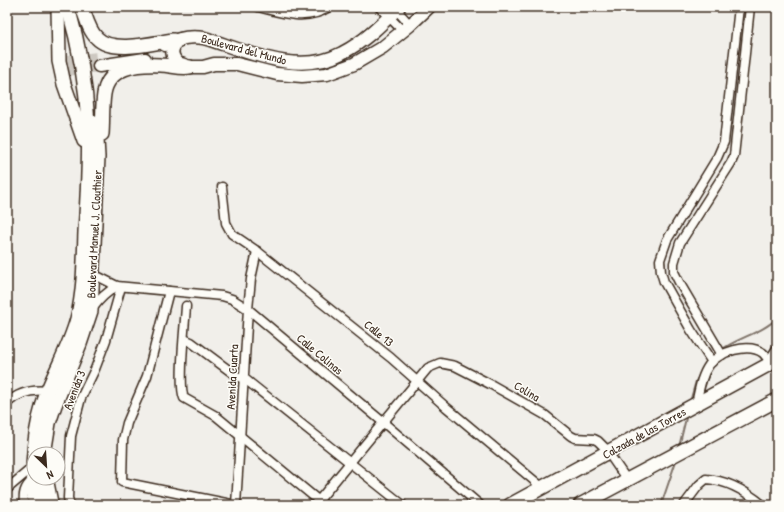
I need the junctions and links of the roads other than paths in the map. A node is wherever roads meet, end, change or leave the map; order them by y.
1 (58, 7) edge
2 (68, 7) edge
3 (77, 7) edge
4 (82, 7) edge
5 (258, 7) edge
6 (329, 7) edge
7 (379, 7) edge
8 (428, 7) edge
9 (738, 7) edge
10 (750, 7) edge
11 (394, 10) edge
12 (407, 28) junction
13 (177, 40) junction
14 (216, 42) junction
15 (177, 62) junction
16 (214, 64) junction
17 (190, 67) junction
18 (725, 134) junction
19 (737, 135) junction
20 (93, 156) junction
21 (222, 186) dead end
22 (692, 200) junction
23 (703, 206) junction
24 (257, 251) junction
25 (93, 274) junction
26 (119, 287) junction
27 (169, 291) junction
28 (186, 306) dead end
29 (248, 309) junction
30 (91, 311) junction
31 (184, 339) junction
32 (777, 348) edge
33 (722, 354) junction
34 (712, 362) junction
35 (770, 362) edge
36 (244, 379) junction
37 (417, 381) junction
38 (48, 390) junction
39 (777, 400) edge
40 (702, 401) junction
41 (7, 403) edge
42 (384, 423) junction
43 (241, 436) junction
44 (35, 446) edge
45 (45, 446) edge
46 (608, 452) junction
47 (350, 463) junction
48 (26, 472) edge
49 (627, 480) junction
50 (27, 486) edge
51 (38, 486) edge
52 (41, 486) edge
53 (50, 486) edge
54 (543, 488) junction
55 (7, 489) edge
56 (319, 504) edge
57 (585, 504) edge
58 (24, 505) edge
59 (35, 505) edge
60 (45, 505) edge
61 (54, 505) edge
62 (70, 505) edge
63 (236, 505) edge
64 (403, 505) edge
65 (480, 505) edge
66 (510, 505) edge
67 (684, 505) edge
68 (763, 505) edge

1 - 20 main road
2 - 20 main road, Boulevard Manuel J. Clouthier
3 - 20 main road, Boulevard Manuel J. Clouthier
4 - 13 main road
5 - 6 street
7 - 11 street
8 - 12 street, Boulevard del Mundo
9 - 18 street
10 - 19 street
11 - 12 street
11 - 14 street, Boulevard del Mundo
12 - 16 street, Boulevard del Mundo
13 - 14 street, Boulevard del Mundo
13 - 15 street
13 - 15 street, Boulevard del Mundo
14 - 16 street
15 - 17 street, Boulevard del Mundo
16 - 17 street, Boulevard del Mundo
17 - 20 main road
18 - 19 street
18 - 22 street
19 - 23 street
20 - 25 main road, Boulevard Manuel J. Clouthier
20 - 38 main road, Boulevard Manuel J. Clouthier
21 - 24 street, Calle 13
22 - 23 street
22 - 34 street
23 - 33 street
24 - 29 street, Avenida Cuarta
24 - 37 street, Calle 13
25 - 26 street, Calle Colinas
25 - 30 main road, Boulevard Manuel J. Clouthier
26 - 27 street, Calle Colinas
26 - 30 street
26 - 62 street, Avenida 3
27 - 29 street, Calle Colinas
27 - 63 street
28 - 31 street
29 - 36 street, Avenida Cuarta
29 - 42 street, Calle Colinas
30 - 45 main road, Boulevard Manuel J. Clouthier
31 - 36 street
31 - 43 street
32 - 35 street
33 - 34 street
33 - 35 street
34 - 40 street
35 - 40 main road, Calzada de las Torres
36 - 43 street, Avenida Cuarta
36 - 47 street
37 - 42 street
37 - 46 street, Colina
37 - 54 street, Calle 13
38 - 41 street
38 - 44 main road, Boulevard Manuel J. Clouthier
39 - 49 main road
40 - 46 main road, Calzada de las Torres
42 - 47 street
42 - 65 street, Calle Colinas
43 - 56 street
43 - 63 street, Avenida Cuarta
46 - 49 street, Colina
46 - 54 main road, Calzada de las Torres
47 - 56 street
47 - 64 street
48 - 55 street
49 - 57 main road
50 - 58 street
51 - 59 main road, Boulevard Manuel J. Clouthier
52 - 60 main road, Boulevard Manuel J. Clouthier
53 - 61 street
54 - 66 main road, Calzada de las Torres
67 - 68 street

